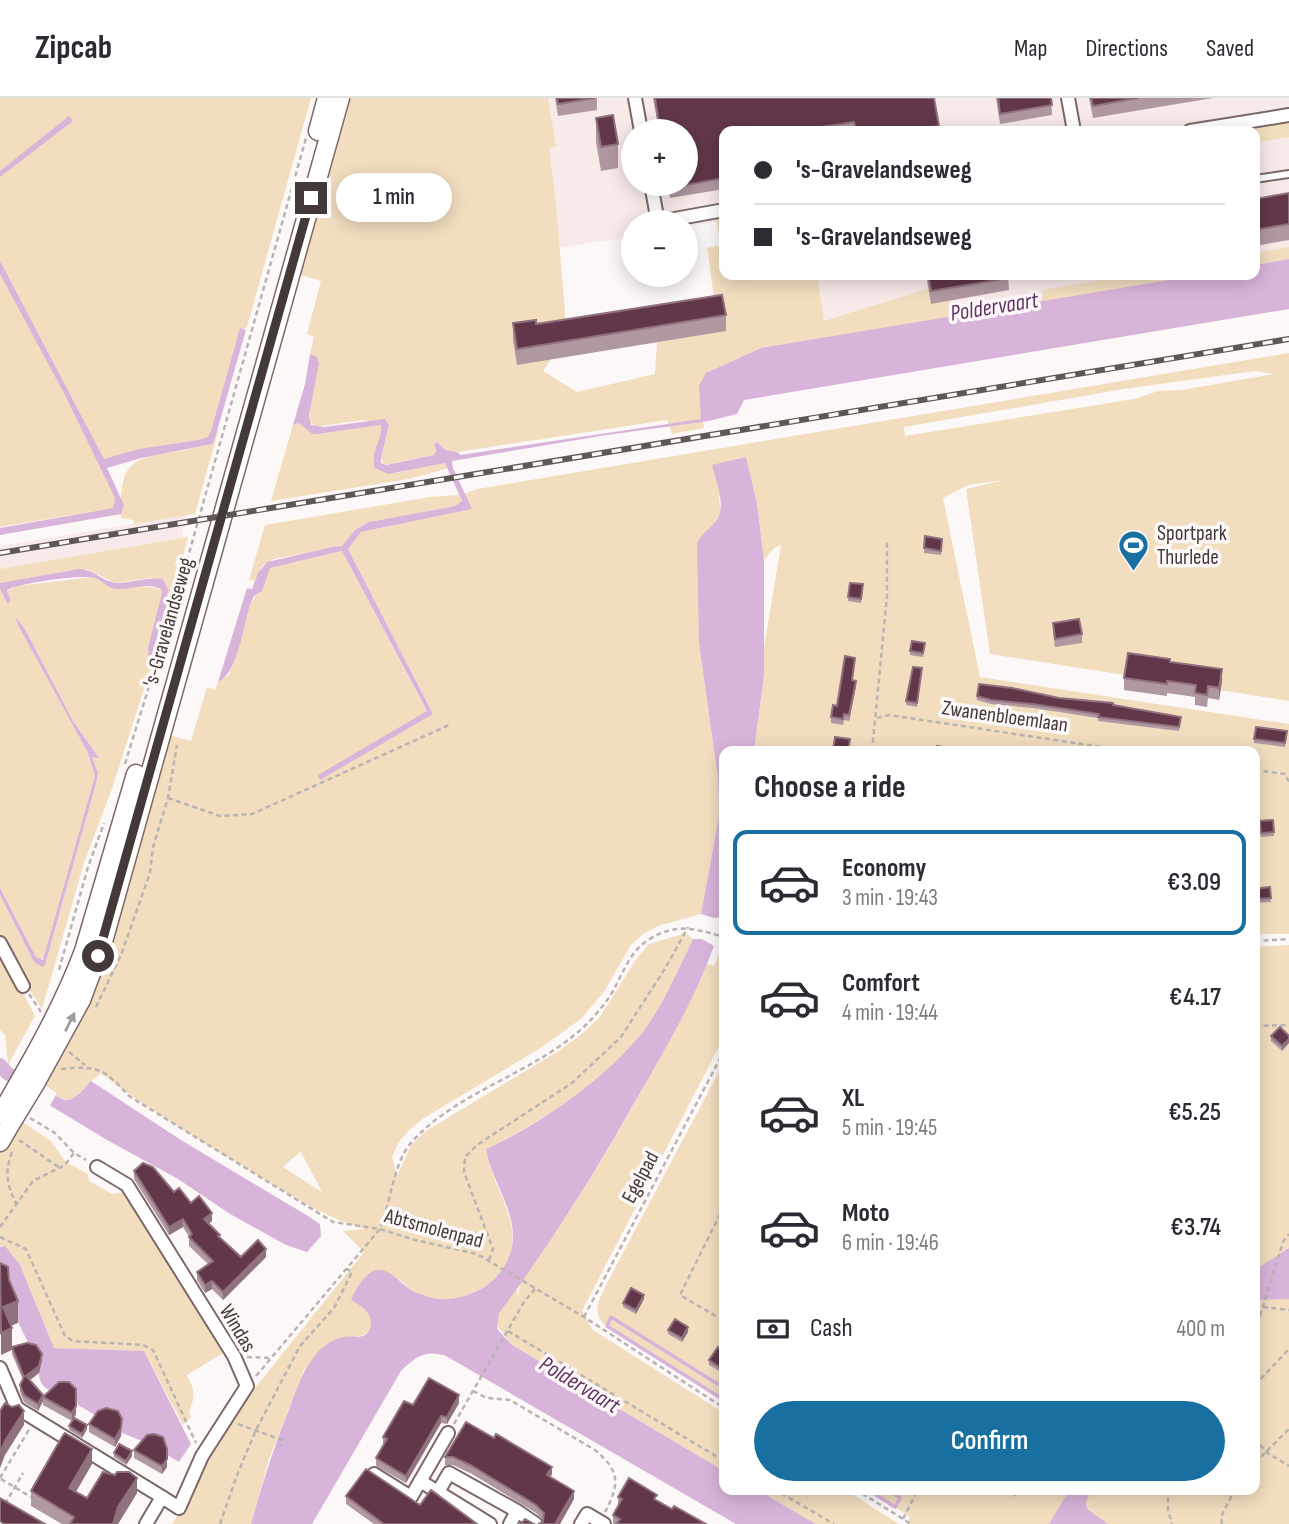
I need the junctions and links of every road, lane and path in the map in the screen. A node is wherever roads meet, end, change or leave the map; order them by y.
1 (327, 98) edge
2 (340, 98) edge
3 (635, 98) edge
4 (1068, 98) edge
5 (1289, 115) edge
6 (639, 119) edge
7 (1073, 126) edge
8 (1221, 126) edge
9 (306, 137) dead end
10 (1289, 174) edge
11 (1260, 178) edge
12 (719, 211) edge
13 (698, 215) edge
14 (887, 542) dead end
15 (877, 718) junction
16 (449, 725) dead end
17 (177, 745) dead end
18 (873, 746) edge
19 (1095, 746) edge
20 (1260, 771) edge
21 (1287, 774) edge
22 (122, 775) dead end
23 (1289, 782) edge
24 (168, 798) junction
25 (104, 824) dead end
26 (688, 928) junction
27 (719, 936) edge
28 (1289, 939) edge
29 (1260, 941) edge
30 (0, 943) edge
31 (57, 978) dead end
32 (23, 986) joint
33 (47, 1010) dead end
34 (92, 1013) dead end
35 (1289, 1025) edge
36 (1260, 1026) edge
37 (76, 1043) dead end
38 (719, 1060) edge
39 (88, 1066) junction
40 (61, 1069) dead end
41 (30, 1078) junction
42 (8, 1116) edge
43 (0, 1142) edge
44 (74, 1153) junction
45 (97, 1167) joint
46 (61, 1168) junction
47 (17, 1205) junction
48 (719, 1216) edge
49 (0, 1227) edge
50 (380, 1229) junction
51 (1289, 1234) edge
52 (0, 1237) edge
53 (489, 1260) junction
54 (347, 1269) junction
55 (533, 1288) junction
56 (1263, 1307) junction
57 (1289, 1310) edge
58 (1260, 1316) edge
59 (584, 1317) junction
60 (719, 1318) edge
61 (508, 1331) junction
62 (1289, 1349) edge
63 (234, 1356) junction
64 (272, 1358) junction
65 (0, 1368) edge
66 (1260, 1380) edge
67 (247, 1387) junction
68 (474, 1389) junction
69 (719, 1405) edge
70 (35, 1420) junction
71 (225, 1420) junction
72 (1289, 1429) edge
73 (257, 1430) junction
74 (449, 1433) joint
75 (284, 1434) dead end
76 (282, 1440) junction
77 (1260, 1444) edge
78 (280, 1446) dead end
79 (1266, 1452) junction
80 (202, 1455) junction
81 (719, 1458) edge
82 (1260, 1458) edge
83 (1289, 1466) edge
84 (23, 1473) dead end
85 (374, 1474) edge
86 (1, 1479) edge
87 (420, 1480) junction
88 (15, 1487) junction
89 (438, 1492) junction
90 (784, 1495) edge
91 (865, 1495) edge
92 (915, 1495) edge
93 (1168, 1495) edge
94 (1232, 1495) edge
95 (162, 1497) junction
96 (35, 1499) edge
97 (517, 1511) junction
98 (0, 1513) edge
99 (903, 1519) junction
100 (602, 1523) edge
101 (146, 1524) edge
102 (220, 1524) edge
103 (490, 1524) edge
104 (510, 1524) edge
105 (536, 1524) edge
106 (581, 1524) edge
107 (834, 1524) edge
108 (911, 1524) edge
109 (1172, 1524) edge
110 (1222, 1524) edge

1 - 41 main road, 's-Gravelandseweg
41 -> 2 main road, 's-Gravelandseweg
3 - 6 street
4 - 7 street
5 - 8 street
9 - 22 path, 's-Gravelandseweg
10 - 11 lane
12 - 13 street
14 - 15 path
15 - 18 path
15 - 19 path, Zwanenbloemlaan
16 - 24 path
17 - 24 path
20 - 21 path
21 - 23 path
24 - 34 path
25 - 31 path
26 - 27 path
26 - 50 path
26 - 53 path
28 - 29 path
30 - 32 street
32 - 33 path
35 - 36 path
37 - 39 path, Abtsmolenpad
38 - 59 path, Egelpad
39 - 40 path
39 - 50 path, Abtsmolenpad
41 - 42 main road, 's-Gravelandseweg, bridge
42 - 43 main road, 's-Gravelandseweg
42 - 44 path
44 - 45 path
44 - 46 path
45 - 63 street, Windas
46 - 47 path
46 - 47 path
47 - 49 path
48 - 60 path
50 - 53 path, Abtsmolenpad
50 - 54 path
51 - 56 path
52 - 80 path
53 - 55 path, Abtsmolenpad
54 - 64 path
54 - 73 path
55 - 59 path, Abtsmolenpad
55 - 61 path
56 - 57 path
56 - 58 path
59 - 69 path, Abtsmolenpad
61 - 68 path
61 - 81 path
62 - 66 path
63 - 64 path
63 - 67 street, Windas
64 - 67 path
65 - 70 street
67 - 71 street, Windas
68 - 74 path
68 - 100 path
70 - 86 path
70 - 95 street
71 - 73 path
71 - 80 street, Windas
72 - 79 path
73 - 76 path
73 - 102 path
74 - 87 street
75 - 76 path
76 - 78 path
77 - 79 path
79 - 82 path
79 - 83 path
80 - 95 street, Windas
84 - 88 path
85 - 87 street
86 - 88 path
87 - 89 street
88 - 96 path
88 - 98 path
89 - 97 street
89 - 103 street
90 - 107 path
91 - 99 path
92 - 99 path
93 - 109 path
94 - 110 path
95 - 101 street
97 - 104 street
97 - 105 street
99 - 108 path
100 - 106 street

